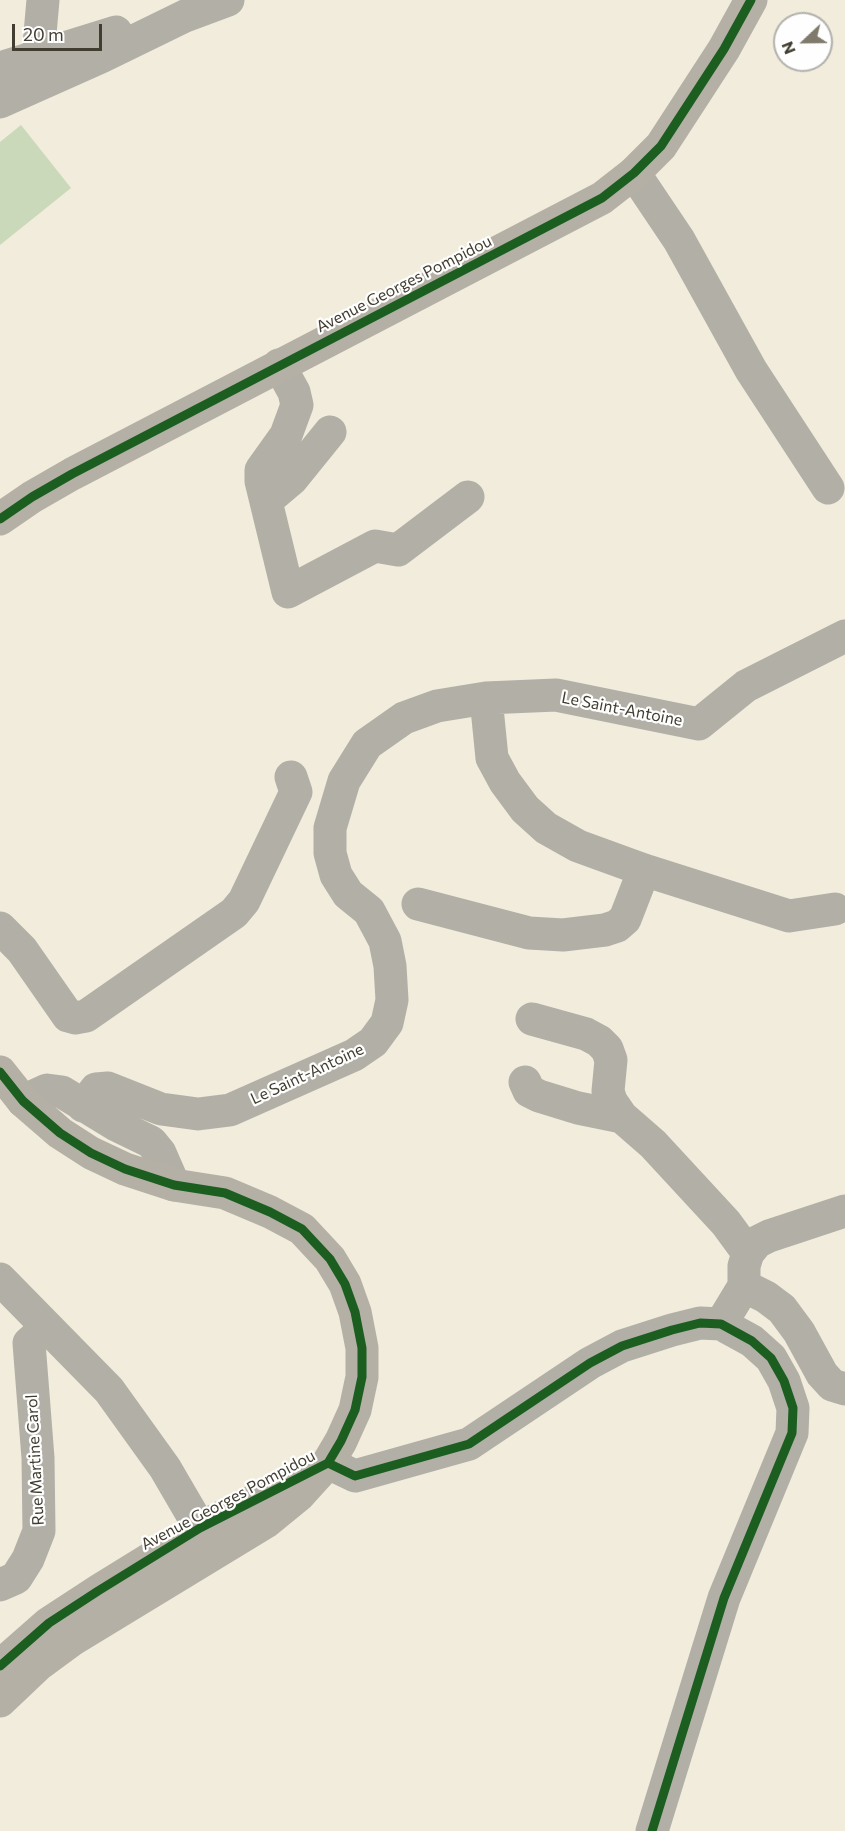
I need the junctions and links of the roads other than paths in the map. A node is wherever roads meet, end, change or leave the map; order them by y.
1 (43, 0) edge
2 (228, 0) edge
3 (751, 0) edge
4 (185, 16) junction
5 (38, 56) junction
6 (0, 68) edge
7 (0, 87) edge
8 (0, 102) edge
9 (634, 173) junction
10 (279, 365) junction
11 (330, 432) dead end
12 (828, 488) dead end
13 (468, 497) dead end
14 (266, 501) junction
15 (0, 519) edge
16 (845, 636) edge
17 (486, 698) junction
18 (291, 777) dead end
19 (644, 870) junction
20 (418, 904) dead end
21 (835, 909) dead end
22 (11, 939) edge
23 (532, 1019) dead end
24 (0, 1072) edge
25 (525, 1082) dead end
26 (23, 1101) junction
27 (83, 1106) junction
28 (622, 1118) junction
29 (174, 1185) junction
30 (845, 1211) edge
31 (748, 1253) junction
32 (0, 1280) edge
33 (744, 1286) junction
34 (721, 1324) junction
35 (46, 1328) junction
36 (845, 1389) edge
37 (328, 1463) junction
38 (200, 1528) junction
39 (0, 1585) edge
40 (72, 1640) junction
41 (0, 1666) edge
42 (0, 1701) edge
43 (652, 1831) edge

1 - 5 street
2 - 4 street
3 - 9 main road, Avenue Georges Pompidou
4 - 5 street
4 - 8 street
5 - 6 street
5 - 7 street
9 - 10 main road, Avenue Georges Pompidou
9 - 12 street
10 - 14 street
10 - 15 main road, Avenue Georges Pompidou
11 - 14 street
13 - 14 street
16 - 17 street, Le Saint-Antoine
17 - 19 street
17 - 27 street, Le Saint-Antoine
18 - 22 street
19 - 20 street
19 - 21 street
23 - 28 street
24 - 26 main road, Avenue Georges Pompidou
25 - 28 street
26 - 27 street
26 - 29 main road, Avenue Georges Pompidou
27 - 29 street
28 - 31 street
29 - 37 main road, Avenue Georges Pompidou
30 - 31 street
31 - 33 street
32 - 35 street
33 - 34 street
33 - 36 street
34 - 37 street
34 - 43 street
35 - 38 street
35 - 39 street, Rue Martine Carol
37 - 38 main road, Avenue Georges Pompidou
37 - 40 main road, Avenue Georges Pompidou
38 - 40 main road
38 - 41 main road, Avenue Georges Pompidou
40 - 42 main road, Avenue Georges Pompidou

